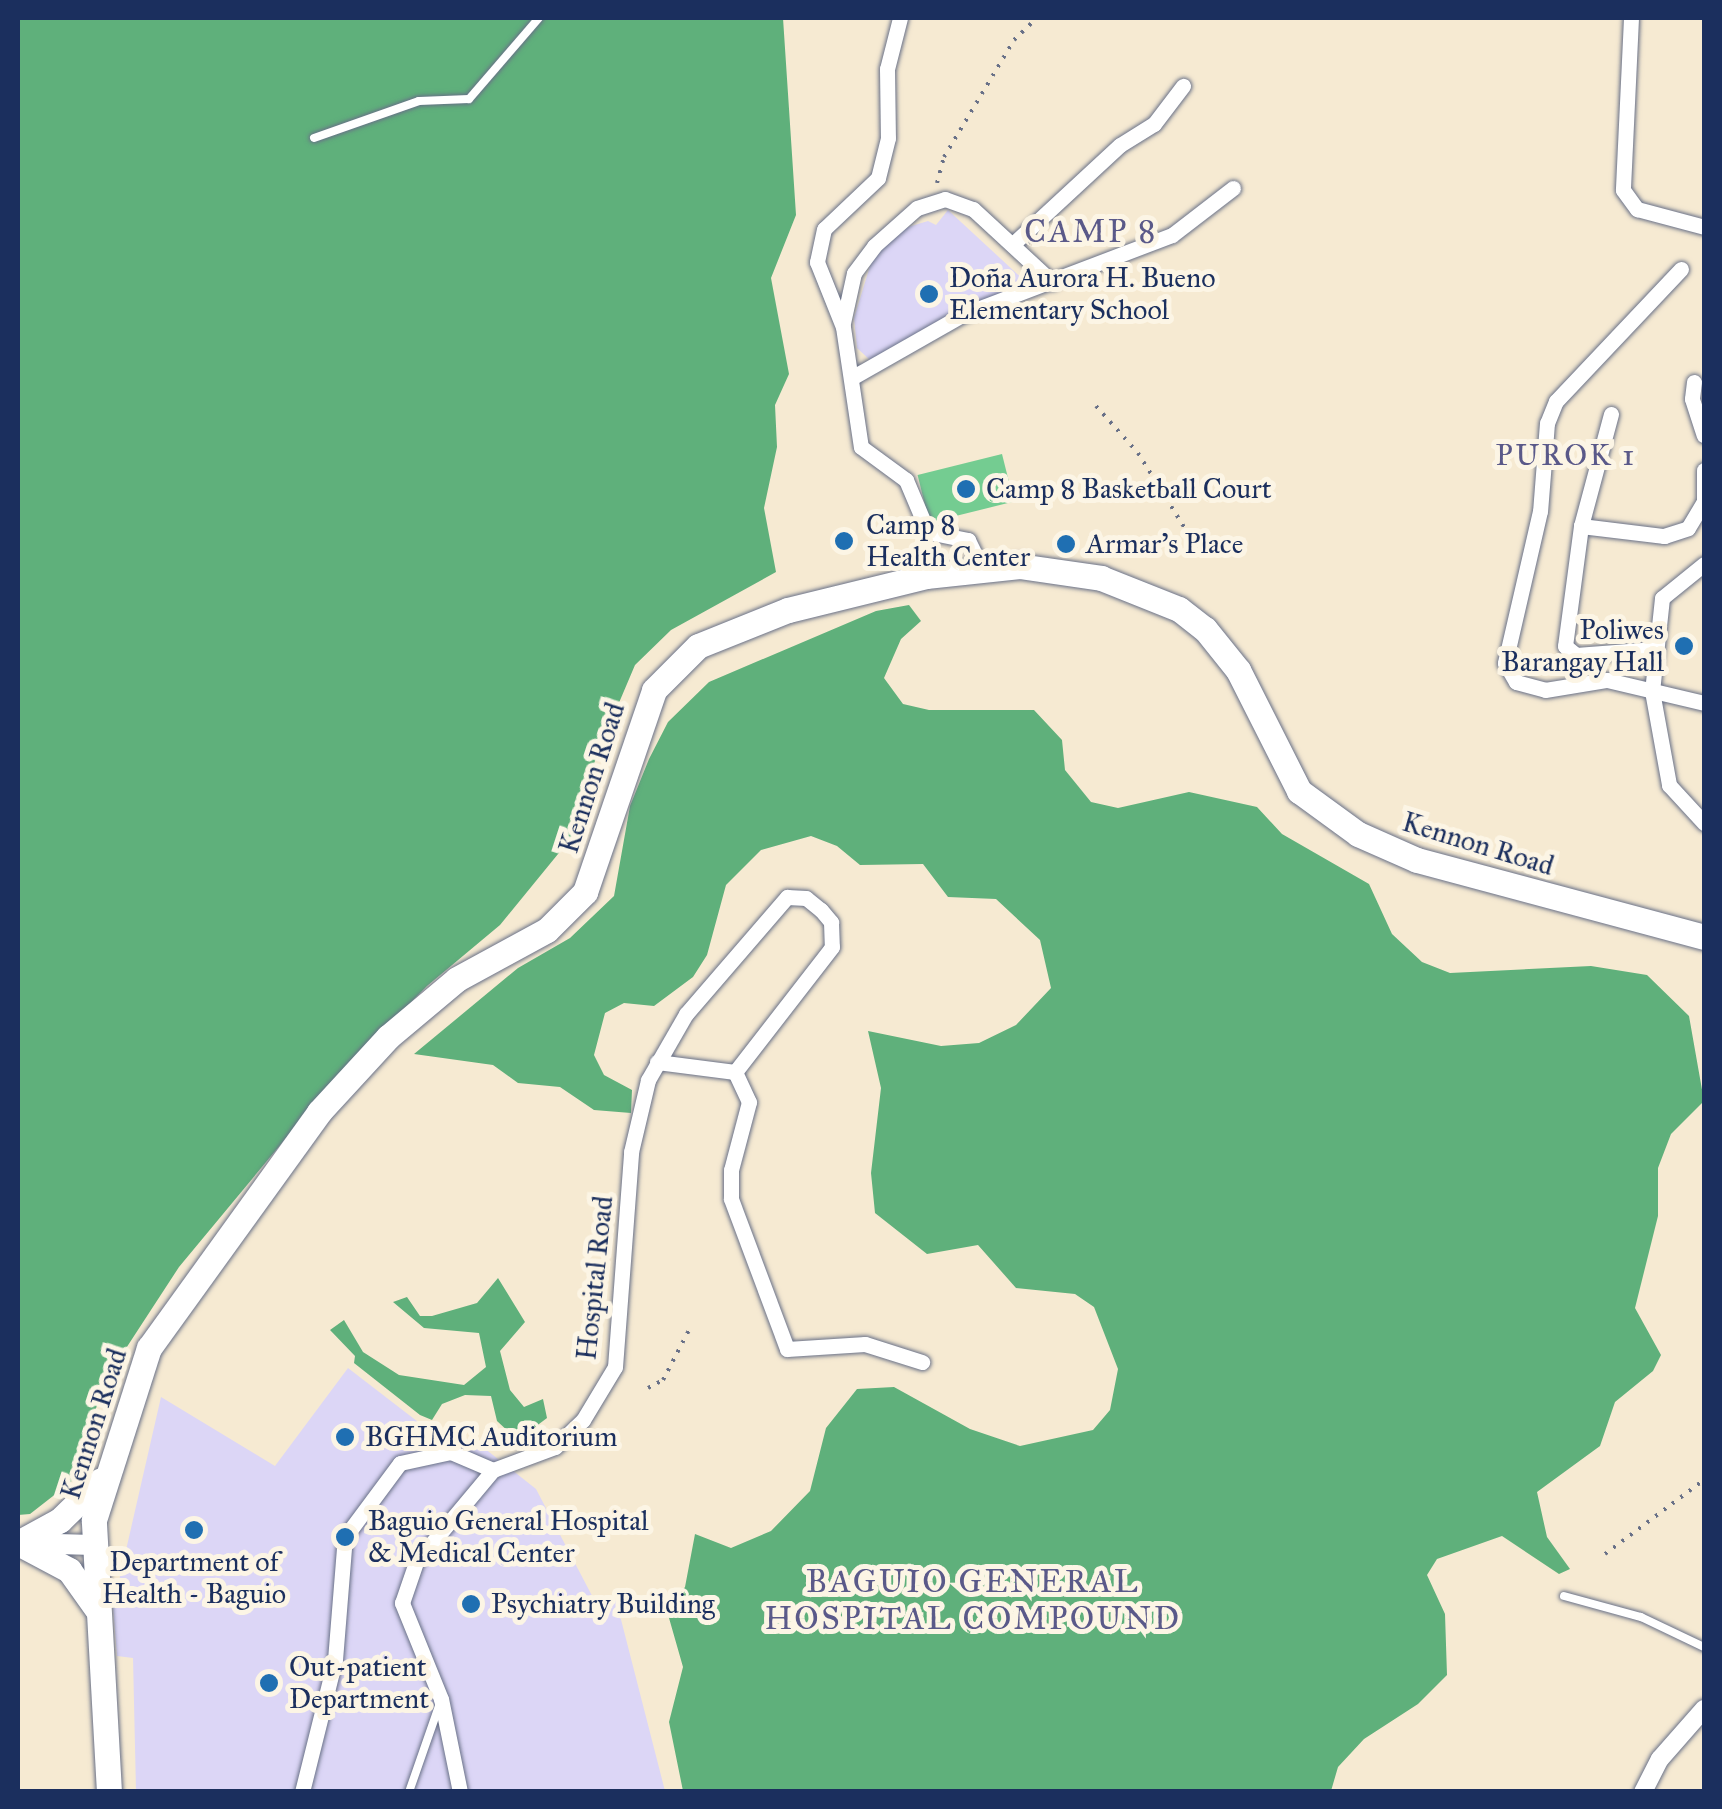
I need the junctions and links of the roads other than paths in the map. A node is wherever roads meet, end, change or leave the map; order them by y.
1 (539, 18) edge
2 (900, 18) edge
3 (1632, 18) edge
4 (1184, 86) dead end
5 (314, 138) dead end
6 (1233, 188) dead end
7 (1704, 227) edge
8 (1014, 243) junction
9 (1681, 269) dead end
10 (1052, 282) junction
11 (843, 326) junction
12 (854, 378) junction
13 (1694, 382) dead end
14 (1611, 414) dead end
15 (1704, 435) edge
16 (1704, 470) edge
17 (1581, 526) junction
18 (1704, 564) edge
19 (982, 568) junction
20 (1655, 649) junction
21 (1652, 691) junction
22 (1704, 702) edge
23 (1704, 822) edge
24 (1704, 937) edge
25 (658, 1062) junction
26 (735, 1072) junction
27 (922, 1362) dead end
28 (493, 1470) junction
29 (105, 1475) junction
30 (18, 1543) edge
31 (94, 1545) junction
32 (1564, 1596) dead end
33 (97, 1610) junction
34 (1704, 1647) edge
35 (441, 1699) junction
36 (1704, 1709) edge
37 (110, 1792) edge
38 (302, 1792) edge
39 (408, 1792) edge
40 (460, 1792) edge
41 (1643, 1792) edge

1 - 5 lane
2 - 11 street
3 - 7 street
4 - 8 street
6 - 10 street
8 - 10 street
8 - 11 street
9 - 21 street
10 - 12 street
11 - 12 street
12 - 19 street
13 - 15 street
14 - 17 street
16 - 17 street
17 - 20 street
18 - 20 street
19 - 24 highway, Kennon Road
19 - 29 highway, Kennon Road
20 - 21 street
21 - 22 street
21 - 23 street
25 - 26 street
25 - 26 street, Hospital Road
25 - 28 street, Hospital Road
26 - 27 street
28 - 35 street
28 - 38 street
29 - 30 highway
29 - 31 highway, Kennon Road
30 - 31 main road
30 - 33 highway
31 - 33 highway, Kennon Road
32 - 34 lane
33 - 37 highway, Kennon Road
35 - 39 lane
35 - 40 street
36 - 41 street

